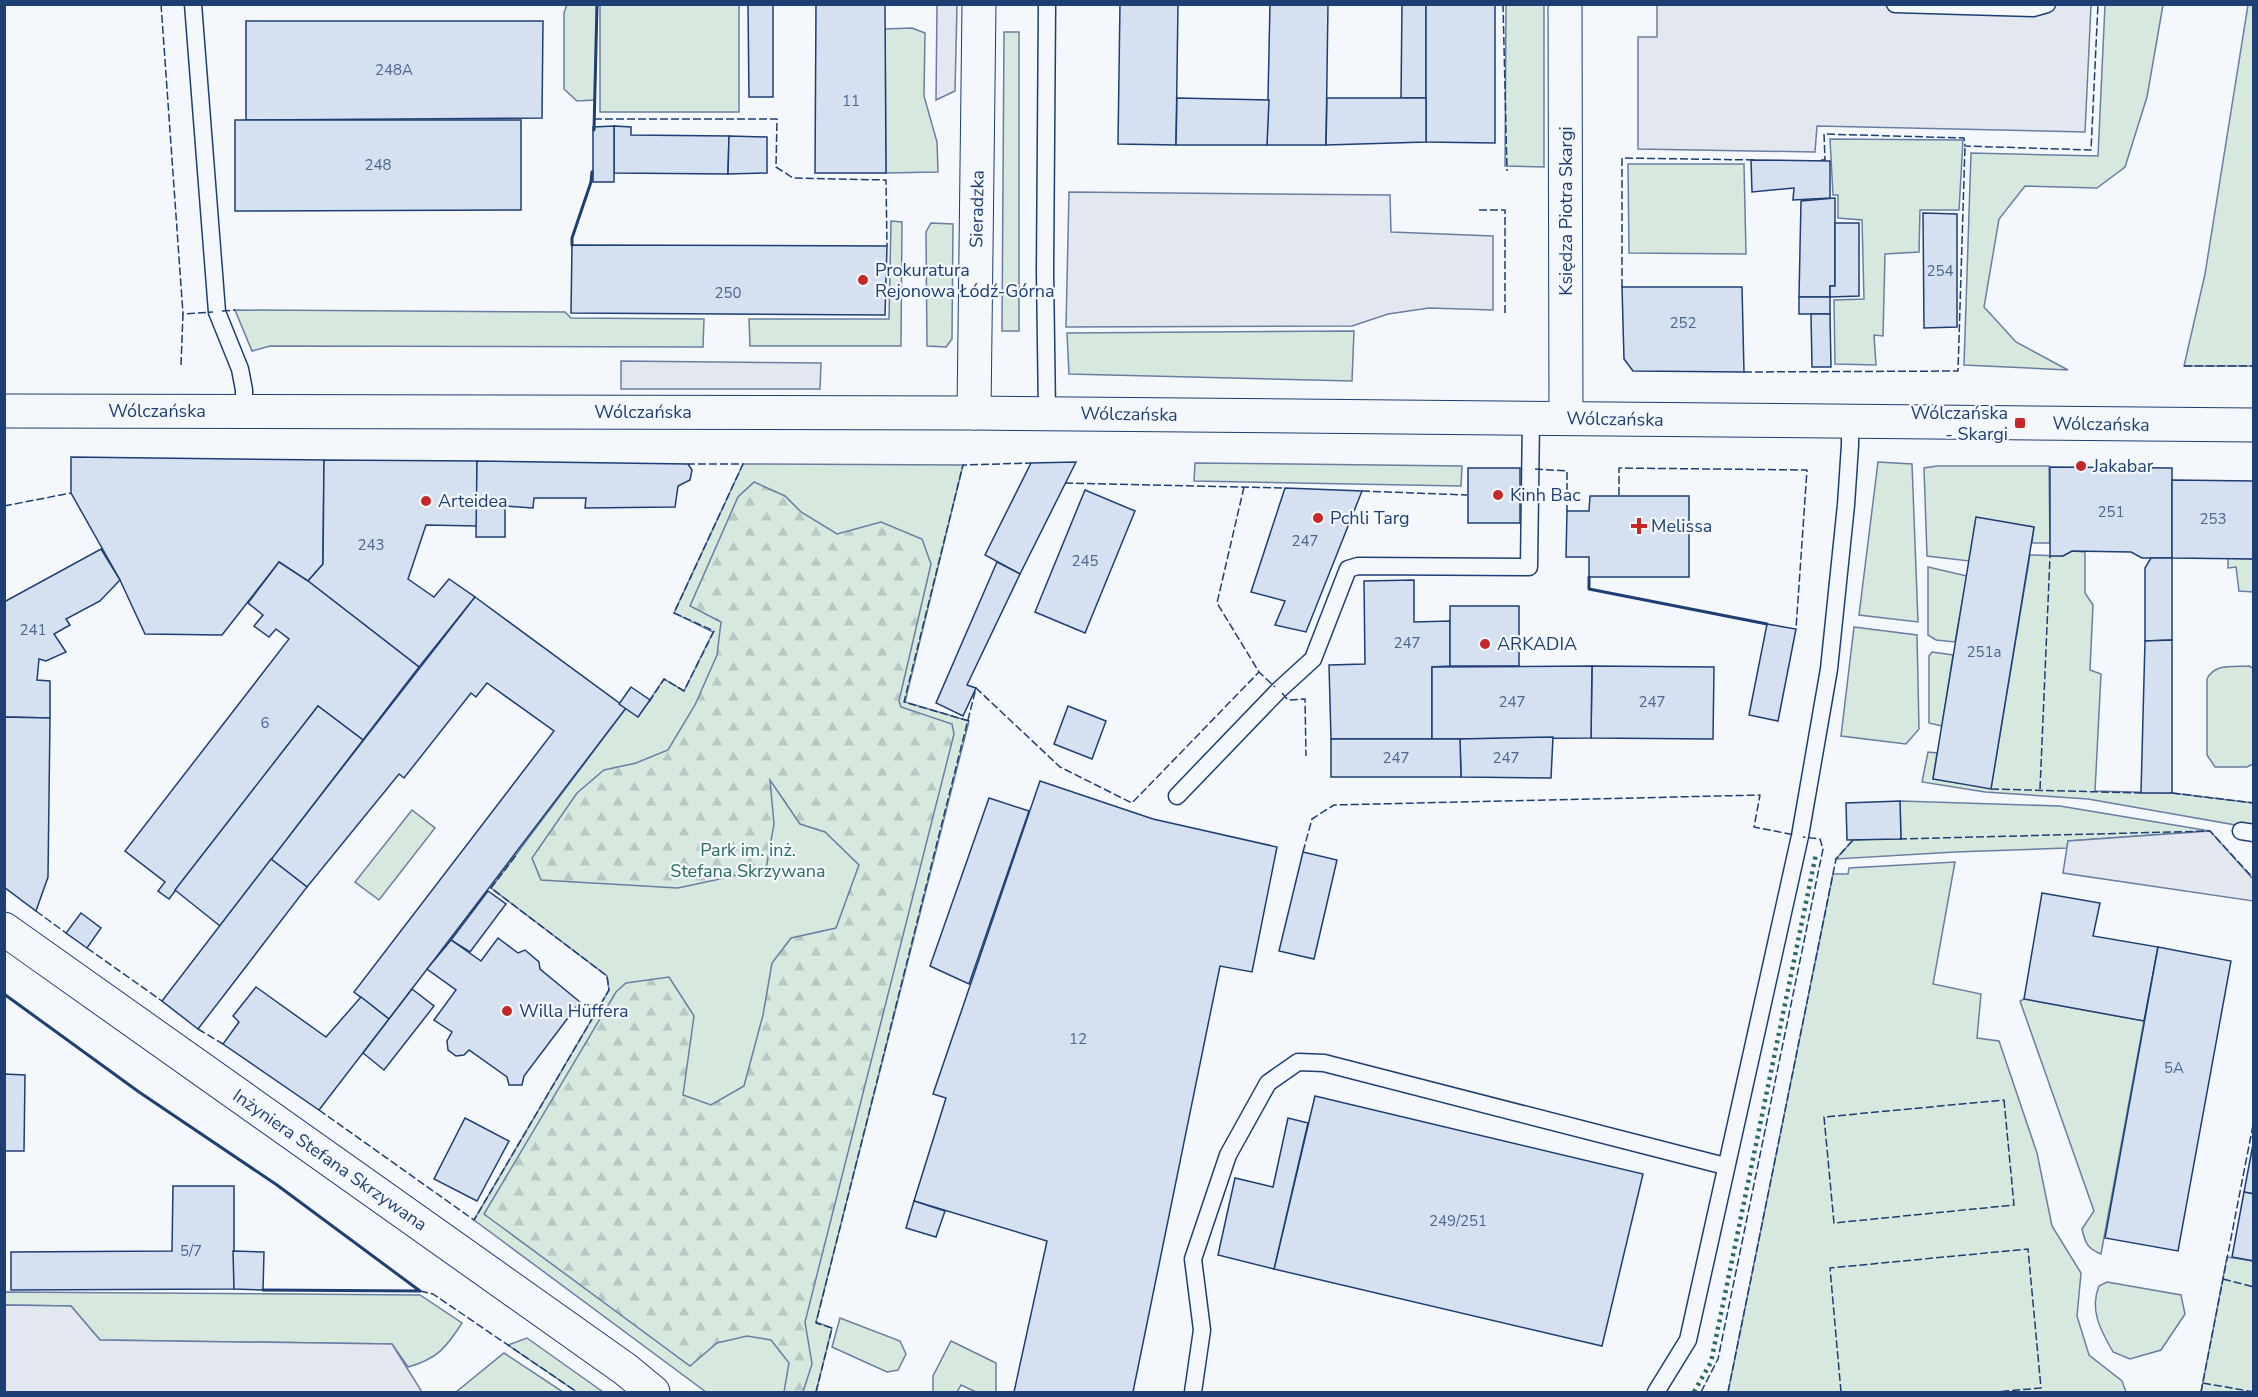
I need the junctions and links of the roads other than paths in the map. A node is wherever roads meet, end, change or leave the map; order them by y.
1 (193, 4) edge
2 (979, 4) edge
3 (1047, 4) edge
4 (1565, 4) edge
5 (1895, 4) edge
6 (2047, 4) edge
7 (4, 411) edge
8 (244, 411) junction
9 (974, 413) junction
10 (1047, 413) junction
11 (1531, 418) junction
12 (1566, 418) junction
13 (1850, 421) junction
14 (2253, 425) edge
15 (1177, 796) dead end
16 (4, 929) edge
17 (1725, 1166) junction
18 (653, 1392) edge
19 (1193, 1392) edge
20 (1656, 1392) edge

1 - 8 lane
2 - 9 street, Sieradzka
3 - 10 lane
4 - 12 street, Księdza Piotra Skargi
5 - 6 lane
7 - 8 street, Wólczańska
8 - 9 street, Wólczańska
9 - 10 street, Wólczańska
10 - 11 street, Wólczańska
11 - 12 street, Wólczańska
11 - 15 lane
12 - 13 street, Wólczańska
13 - 14 street, Wólczańska
13 - 17 lane
16 - 18 street, Inżyniera Stefana Skrzywana
17 - 19 lane
17 - 20 lane

